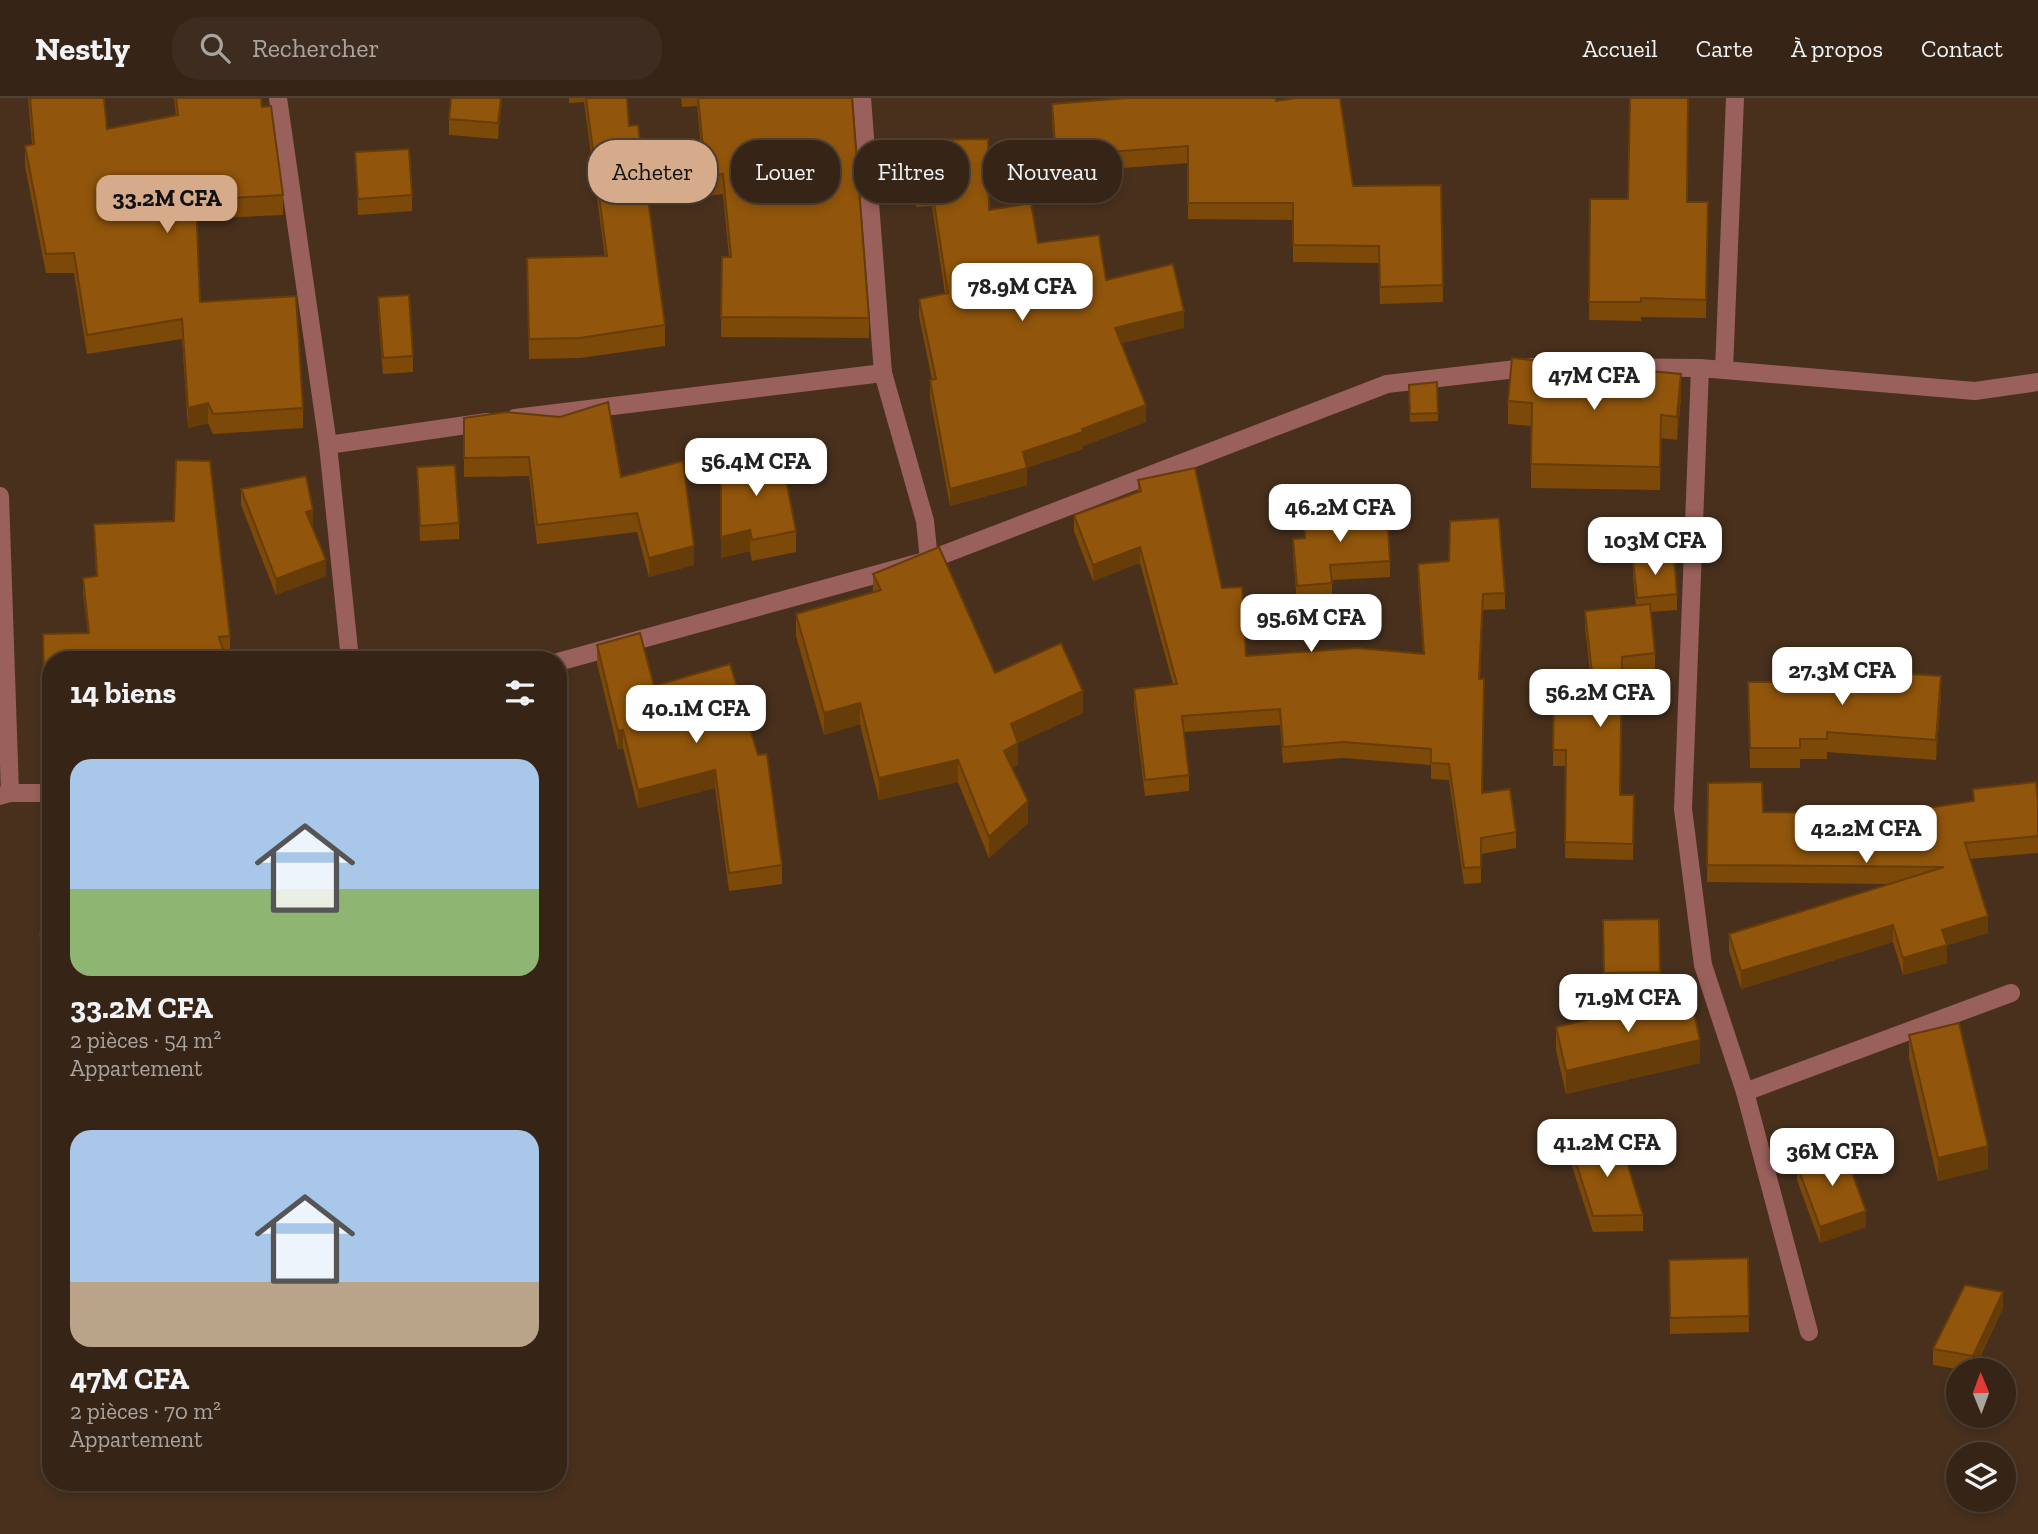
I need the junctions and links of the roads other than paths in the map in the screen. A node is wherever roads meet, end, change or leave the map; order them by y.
1 (278, 98) edge
2 (862, 98) edge
3 (1735, 98) edge
4 (1700, 368) junction
5 (1724, 370) junction
6 (883, 373) junction
7 (2038, 382) edge
8 (328, 445) junction
9 (0, 496) edge
10 (929, 560) junction
11 (349, 651) edge
12 (567, 660) edge
13 (42, 793) edge
14 (5, 795) edge
15 (2011, 993) dead end
16 (1745, 1092) junction
17 (1809, 1332) dead end

1 - 8 street
2 - 6 street
3 - 5 street
4 - 5 street
4 - 10 street
4 - 16 street
5 - 7 street
6 - 8 street
6 - 10 street
8 - 11 street
9 - 14 street
10 - 12 street
13 - 14 street
15 - 16 street
16 - 17 street

